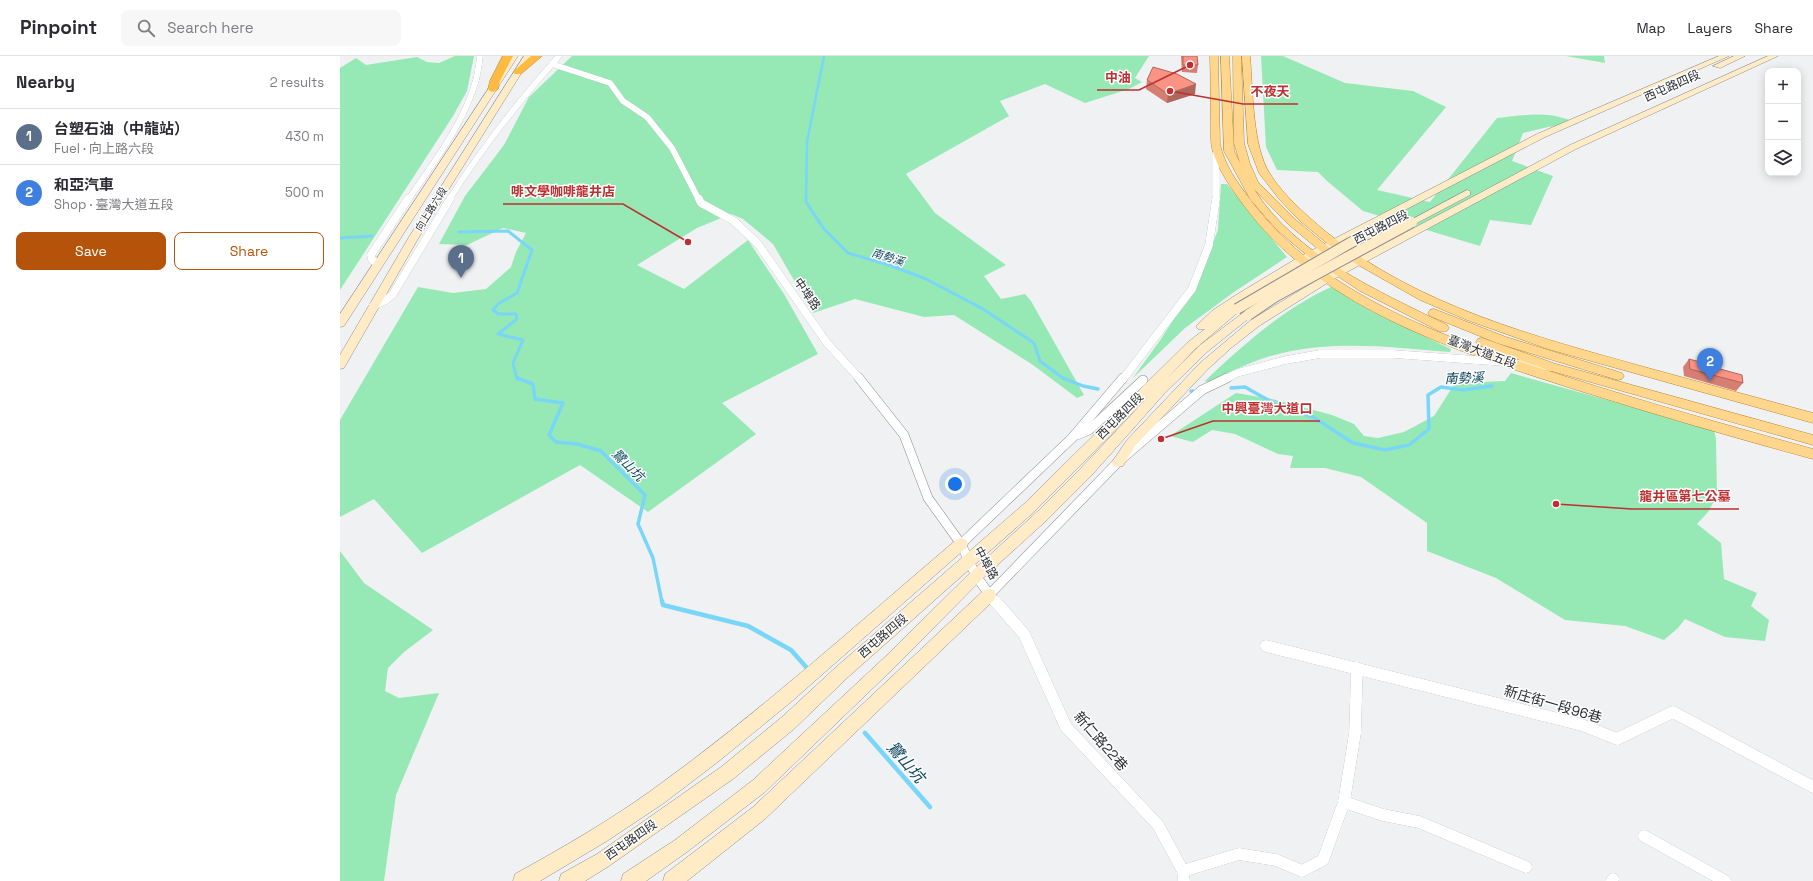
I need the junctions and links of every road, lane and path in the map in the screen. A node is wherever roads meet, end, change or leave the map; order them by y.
1 (480, 56) edge
2 (508, 56) edge
3 (514, 56) edge
4 (528, 56) edge
5 (536, 56) edge
6 (559, 56) edge
7 (1214, 56) edge
8 (1225, 56) edge
9 (1236, 56) edge
10 (1246, 56) edge
11 (1725, 56) edge
12 (1741, 56) edge
13 (1758, 56) edge
14 (1774, 56) edge
15 (552, 64) junction
16 (518, 72) junction
17 (493, 89) junction
18 (1563, 134) junction
19 (1216, 147) junction
20 (1573, 147) junction
21 (1512, 151) junction
22 (1531, 160) junction
23 (1319, 252) junction
24 (378, 263) junction
25 (1349, 267) junction
26 (1328, 278) junction
27 (373, 306) junction
28 (1242, 312) junction
29 (340, 323) edge
30 (1507, 362) junction
31 (340, 365) edge
32 (1552, 367) junction
33 (1143, 380) junction
34 (1813, 418) edge
35 (1813, 431) edge
36 (1072, 438) junction
37 (1813, 440) edge
38 (1083, 453) junction
39 (1813, 454) edge
40 (1118, 462) junction
41 (961, 544) junction
42 (969, 560) junction
43 (976, 576) junction
44 (989, 595) junction
45 (1266, 646) dead end
46 (1357, 668) junction
47 (1813, 787) edge
48 (1344, 802) junction
49 (1644, 836) dead end
50 (1526, 867) dead end
51 (1184, 876) edge
52 (522, 881) edge
53 (568, 881) edge
54 (630, 881) edge
55 (672, 881) edge
56 (1724, 881) edge

1 - 24 street
2 - 17 highway
3 - 17 street, 向上路六段
4 - 16 street, 向上路六段
5 - 16 highway
6 - 15 street
7 - 19 main road
8 - 23 main road, 臺灣大道五段
9 - 23 main road, 臺灣大道五段
10 - 23 main road, 臺灣大道五段
11 - 21 street, 西屯路四段
12 - 18 street, 西屯路四段
13 - 22 street, 西屯路四段
14 - 20 street, 西屯路四段
15 - 27 street
15 - 41 street, 中埠路
16 - 27 street, 向上路六段
17 - 24 street, 向上路六段
18 - 21 street
18 - 28 street, 西屯路四段, bridge
19 - 23 main road, 臺灣大道五段
19 - 36 street, 西屯路四段
20 - 22 street
20 - 25 street, 西屯路四段
21 - 23 street, 西屯路四段
22 - 28 street, 西屯路四段, bridge
23 - 25 main road, 臺灣大道五段
23 - 26 main road, 臺灣大道五段
23 - 33 street, 西屯路四段
24 - 29 street, 向上路六段
25 - 26 street, 西屯路四段
25 - 32 main road, 臺灣大道五段
25 - 34 main road, 臺灣大道五段
25 - 35 main road, 臺灣大道五段
26 - 30 main road, 臺灣大道五段
26 - 40 street, 西屯路四段
27 - 31 street, 向上路六段
28 - 38 street, 西屯路四段
28 - 43 street, 西屯路四段
30 - 32 street
30 - 39 main road, 臺灣大道五段
30 - 40 street, 西屯路四段
32 - 37 main road, 臺灣大道五段
33 - 36 street
33 - 38 street, 西屯路四段
36 - 41 street, 西屯路四段
38 - 42 street, 西屯路四段
40 - 44 street, 西屯路四段
41 - 42 street, 中埠路
41 - 52 street, 西屯路四段
42 - 43 street, 中埠路
42 - 53 street, 西屯路四段
43 - 44 street, 中埠路
43 - 54 street, 西屯路四段
44 - 51 street, 新仁路22巷
44 - 55 street, 西屯路四段
45 - 46 street, 新庄街一段96巷
46 - 47 street, 新庄街一段96巷
46 - 48 street
48 - 50 street
48 - 51 street
49 - 56 street

